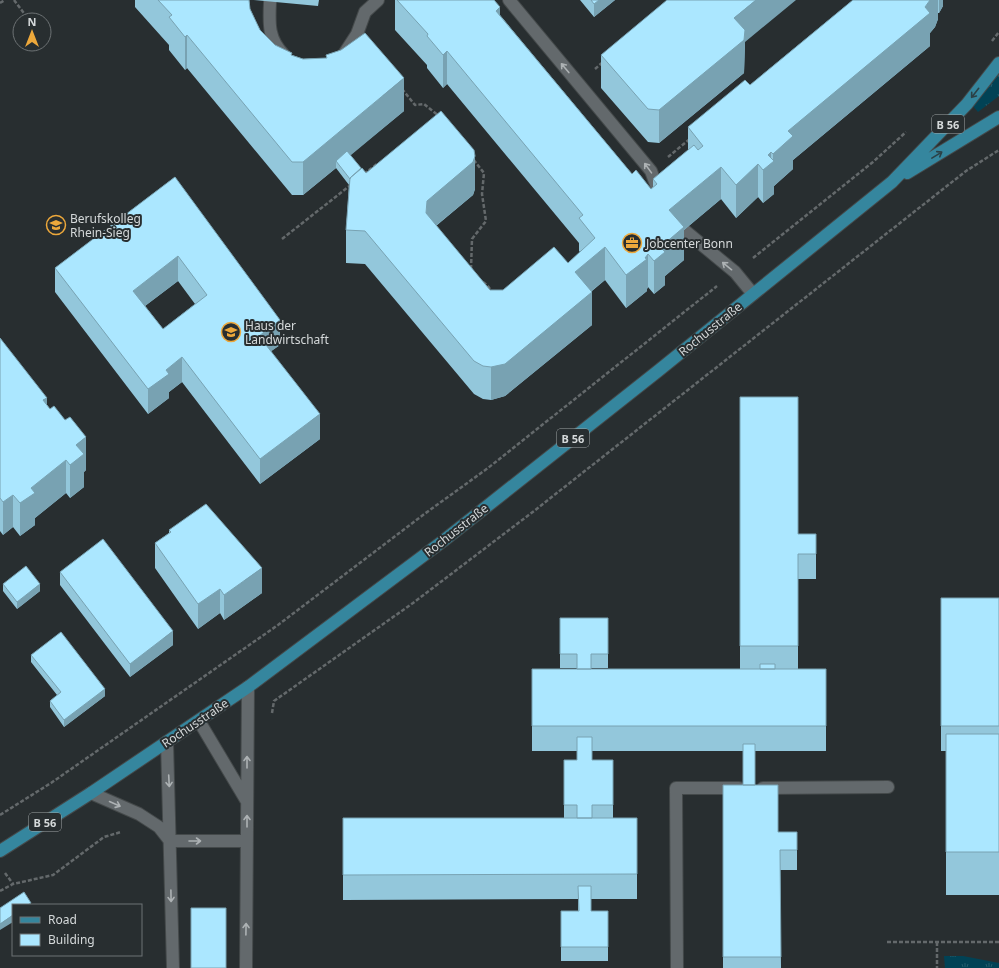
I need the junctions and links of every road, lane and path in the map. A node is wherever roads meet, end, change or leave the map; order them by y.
1 (5, 0) edge
2 (14, 0) edge
3 (378, 0) edge
4 (509, 0) edge
5 (270, 2) dead end
6 (0, 4) edge
7 (23, 12) edge
8 (999, 32) edge
9 (989, 44) dead end
10 (607, 59) edge
11 (338, 60) edge
12 (296, 62) edge
13 (999, 62) edge
14 (578, 83) junction
15 (400, 87) dead end
16 (439, 115) junction
17 (999, 117) edge
18 (432, 120) edge
19 (443, 121) edge
20 (908, 130) dead end
21 (694, 136) edge
22 (999, 150) edge
23 (470, 156) edge
24 (382, 160) edge
25 (651, 171) junction
26 (363, 175) edge
27 (357, 180) edge
28 (892, 182) junction
29 (663, 204) edge
30 (684, 230) edge
31 (282, 239) dead end
32 (472, 271) edge
33 (735, 272) junction
34 (480, 281) edge
35 (753, 294) junction
36 (494, 297) edge
37 (248, 687) junction
38 (272, 716) dead end
39 (199, 720) junction
40 (167, 742) junction
41 (888, 787) dead end
42 (91, 793) junction
43 (247, 801) junction
44 (139, 814) junction
45 (0, 815) edge
46 (170, 841) junction
47 (247, 841) junction
48 (0, 851) edge
49 (3, 870) dead end
50 (13, 884) junction
51 (0, 891) edge
52 (887, 942) dead end
53 (937, 942) junction
54 (999, 942) edge
55 (173, 968) edge
56 (246, 968) edge
57 (677, 968) edge
58 (937, 968) edge

1 - 6 path
2 - 7 path
3 - 11 lane
14 -> 4 lane
5 - 12 lane
8 - 9 path
10 - 14 path
13 -> 28 main road, Rochusstraße / B 56
25 -> 14 lane
15 - 16 path
16 - 18 path
16 - 19 path
28 -> 17 main road, Rochusstraße / B 56
20 - 33 path
21 - 25 path
22 - 38 path
23 - 32 path
24 - 26 path
25 - 29 lane
27 - 31 path
28 - 35 main road, Rochusstraße / B 56
33 -> 30 lane
33 - 35 lane
33 - 45 path
34 - 36 path
35 - 37 main road, Rochusstraße / B 56
37 - 39 main road, Rochusstraße / B 56
43 -> 37 lane
39 - 40 main road, Rochusstraße / B 56
39 - 43 lane
40 - 42 main road, Rochusstraße / B 56
40 -> 46 lane
41 - 57 lane
42 -> 44 lane
42 - 48 main road, Rochusstraße / B 56
47 -> 43 lane
44 - 46 lane
44 - 50 path
46 -> 47 lane
46 -> 55 lane
56 -> 47 lane
49 - 50 path
50 - 51 path
52 - 53 path
53 - 54 path
53 - 58 path

